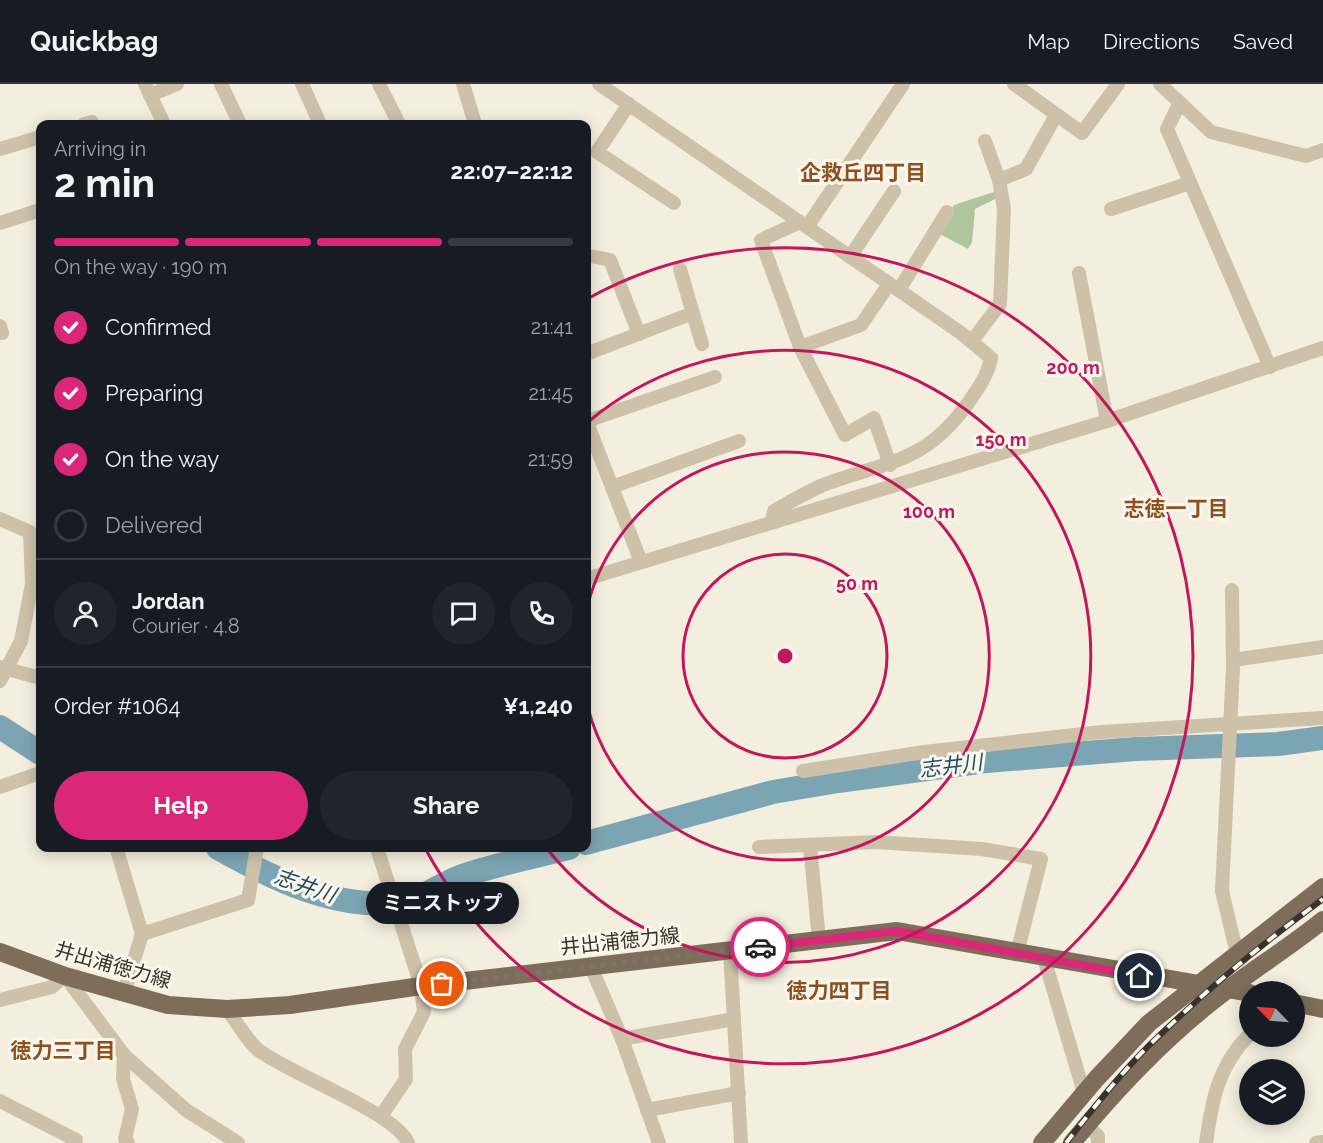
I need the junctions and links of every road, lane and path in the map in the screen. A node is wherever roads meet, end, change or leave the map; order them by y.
1 (177, 84) edge
2 (221, 84) edge
3 (302, 84) edge
4 (379, 84) edge
5 (463, 84) edge
6 (599, 84) edge
7 (903, 84) edge
8 (1014, 84) edge
9 (1118, 84) edge
10 (1160, 84) edge
11 (148, 90) edge
12 (629, 104) junction
13 (1179, 104) junction
14 (1056, 115) junction
15 (162, 120) edge
16 (238, 120) edge
17 (318, 120) edge
18 (397, 120) edge
19 (473, 120) edge
20 (36, 138) edge
21 (986, 141) dead end
22 (0, 149) edge
23 (1323, 150) edge
24 (999, 180) junction
25 (1190, 183) junction
26 (894, 191) dead end
27 (674, 203) dead end
28 (1111, 209) dead end
29 (36, 211) edge
30 (947, 212) dead end
31 (0, 222) edge
32 (803, 224) junction
33 (591, 256) edge
34 (850, 257) junction
35 (680, 269) dead end
36 (1079, 273) dead end
37 (894, 287) junction
38 (693, 313) junction
39 (639, 334) junction
40 (972, 341) junction
41 (702, 344) dead end
42 (800, 347) junction
43 (1323, 348) edge
44 (591, 352) edge
45 (1270, 367) junction
46 (715, 377) dead end
47 (591, 420) edge
48 (1107, 421) junction
49 (591, 432) edge
50 (739, 441) dead end
51 (890, 465) junction
52 (612, 487) junction
53 (0, 519) edge
54 (772, 521) junction
55 (641, 562) junction
56 (591, 577) edge
57 (36, 584) edge
58 (1232, 590) dead end
59 (1323, 647) edge
60 (1233, 660) junction
61 (1, 673) edge
62 (36, 677) edge
63 (1323, 718) edge
64 (1232, 723) junction
65 (803, 771) dead end
66 (36, 774) edge
67 (0, 787) edge
68 (810, 845) junction
69 (759, 847) dead end
70 (118, 852) edge
71 (256, 852) edge
72 (378, 852) edge
73 (1323, 887) edge
74 (1323, 920) edge
75 (142, 934) junction
76 (819, 940) junction
77 (730, 951) junction
78 (0, 952) edge
79 (1017, 953) junction
80 (1237, 954) junction
81 (1044, 958) junction
82 (591, 967) junction
83 (65, 976) junction
84 (1201, 983) junction
85 (421, 986) junction
86 (1228, 989) junction
87 (1239, 991) edge
88 (124, 993) junction
89 (0, 1000) edge
90 (227, 1009) junction
91 (734, 1019) junction
92 (622, 1039) junction
93 (1239, 1044) edge
94 (124, 1055) junction
95 (739, 1093) junction
96 (1083, 1094) junction
97 (0, 1101) edge
98 (646, 1110) junction
99 (381, 1116) junction
100 (1087, 1125) junction
101 (1323, 1142) edge
102 (75, 1143) edge
103 (128, 1143) edge
104 (238, 1143) edge
105 (408, 1143) edge
106 (659, 1143) edge
107 (741, 1143) edge
108 (1042, 1143) edge
109 (1072, 1143) edge
110 (1098, 1143) edge
111 (1206, 1143) edge
112 (1316, 1143) edge

1 - 11 street
2 - 16 street
3 - 17 street
4 - 18 street
5 - 19 street
6 - 12 street
7 - 32 street
8 - 14 street
9 - 14 street
10 - 13 street
11 - 15 street
12 - 27 street
12 - 32 street
13 - 23 street
13 - 25 street
14 - 24 street
20 - 22 street
21 - 24 street
24 - 40 street
25 - 28 street
25 - 45 street
26 - 34 street
29 - 31 street
30 - 37 street
32 - 34 street
32 - 42 street
33 - 39 street
34 - 37 street
35 - 38 street
36 - 48 street
37 - 40 street
37 - 42 street
38 - 39 street
38 - 41 street
39 - 44 street
40 - 51 street
42 - 51 street
43 - 45 street
45 - 48 street
46 - 47 street
48 - 54 street
49 - 52 street
50 - 52 street
51 - 54 street
52 - 55 street
53 - 57 street
54 - 55 street
55 - 56 street
57 - 61 street
58 - 60 street
59 - 60 street
60 - 64 street
61 - 62 street
63 - 64 street
64 - 65 street
64 - 80 street
66 - 67 street
68 - 69 street
68 - 76 street
68 - 79 street
70 - 75 street
71 - 75 street
72 - 85 street
73 - 80 main road
74 - 86 main road
75 - 88 street
76 - 77 main road, 井出浦徳力線
76 - 79 main road, 井出浦徳力線
77 - 82 main road, 井出浦徳力線
77 - 91 street
78 - 83 main road, 井出浦徳力線
79 - 81 main road, 井出浦徳力線
80 - 84 main road
81 - 84 main road, 井出浦徳力線
81 - 96 street
82 - 85 main road, 井出浦徳力線
82 - 92 street
83 - 88 main road, 井出浦徳力線
83 - 89 street
83 - 94 street
84 - 86 main road, 井出浦徳力線
84 - 96 main road
85 - 90 main road, 井出浦徳力線
85 - 99 street
86 - 87 main road, 井出浦徳力線
86 - 100 main road
88 - 90 main road, 井出浦徳力線
90 - 99 street
91 - 92 street
91 - 95 street
92 - 98 street
93 - 111 street
94 - 103 street
94 - 104 street
95 - 98 street
95 - 107 street
96 - 108 main road
97 - 102 street
98 - 106 street
99 - 105 street
100 - 109 main road
100 - 110 street
101 - 112 street

